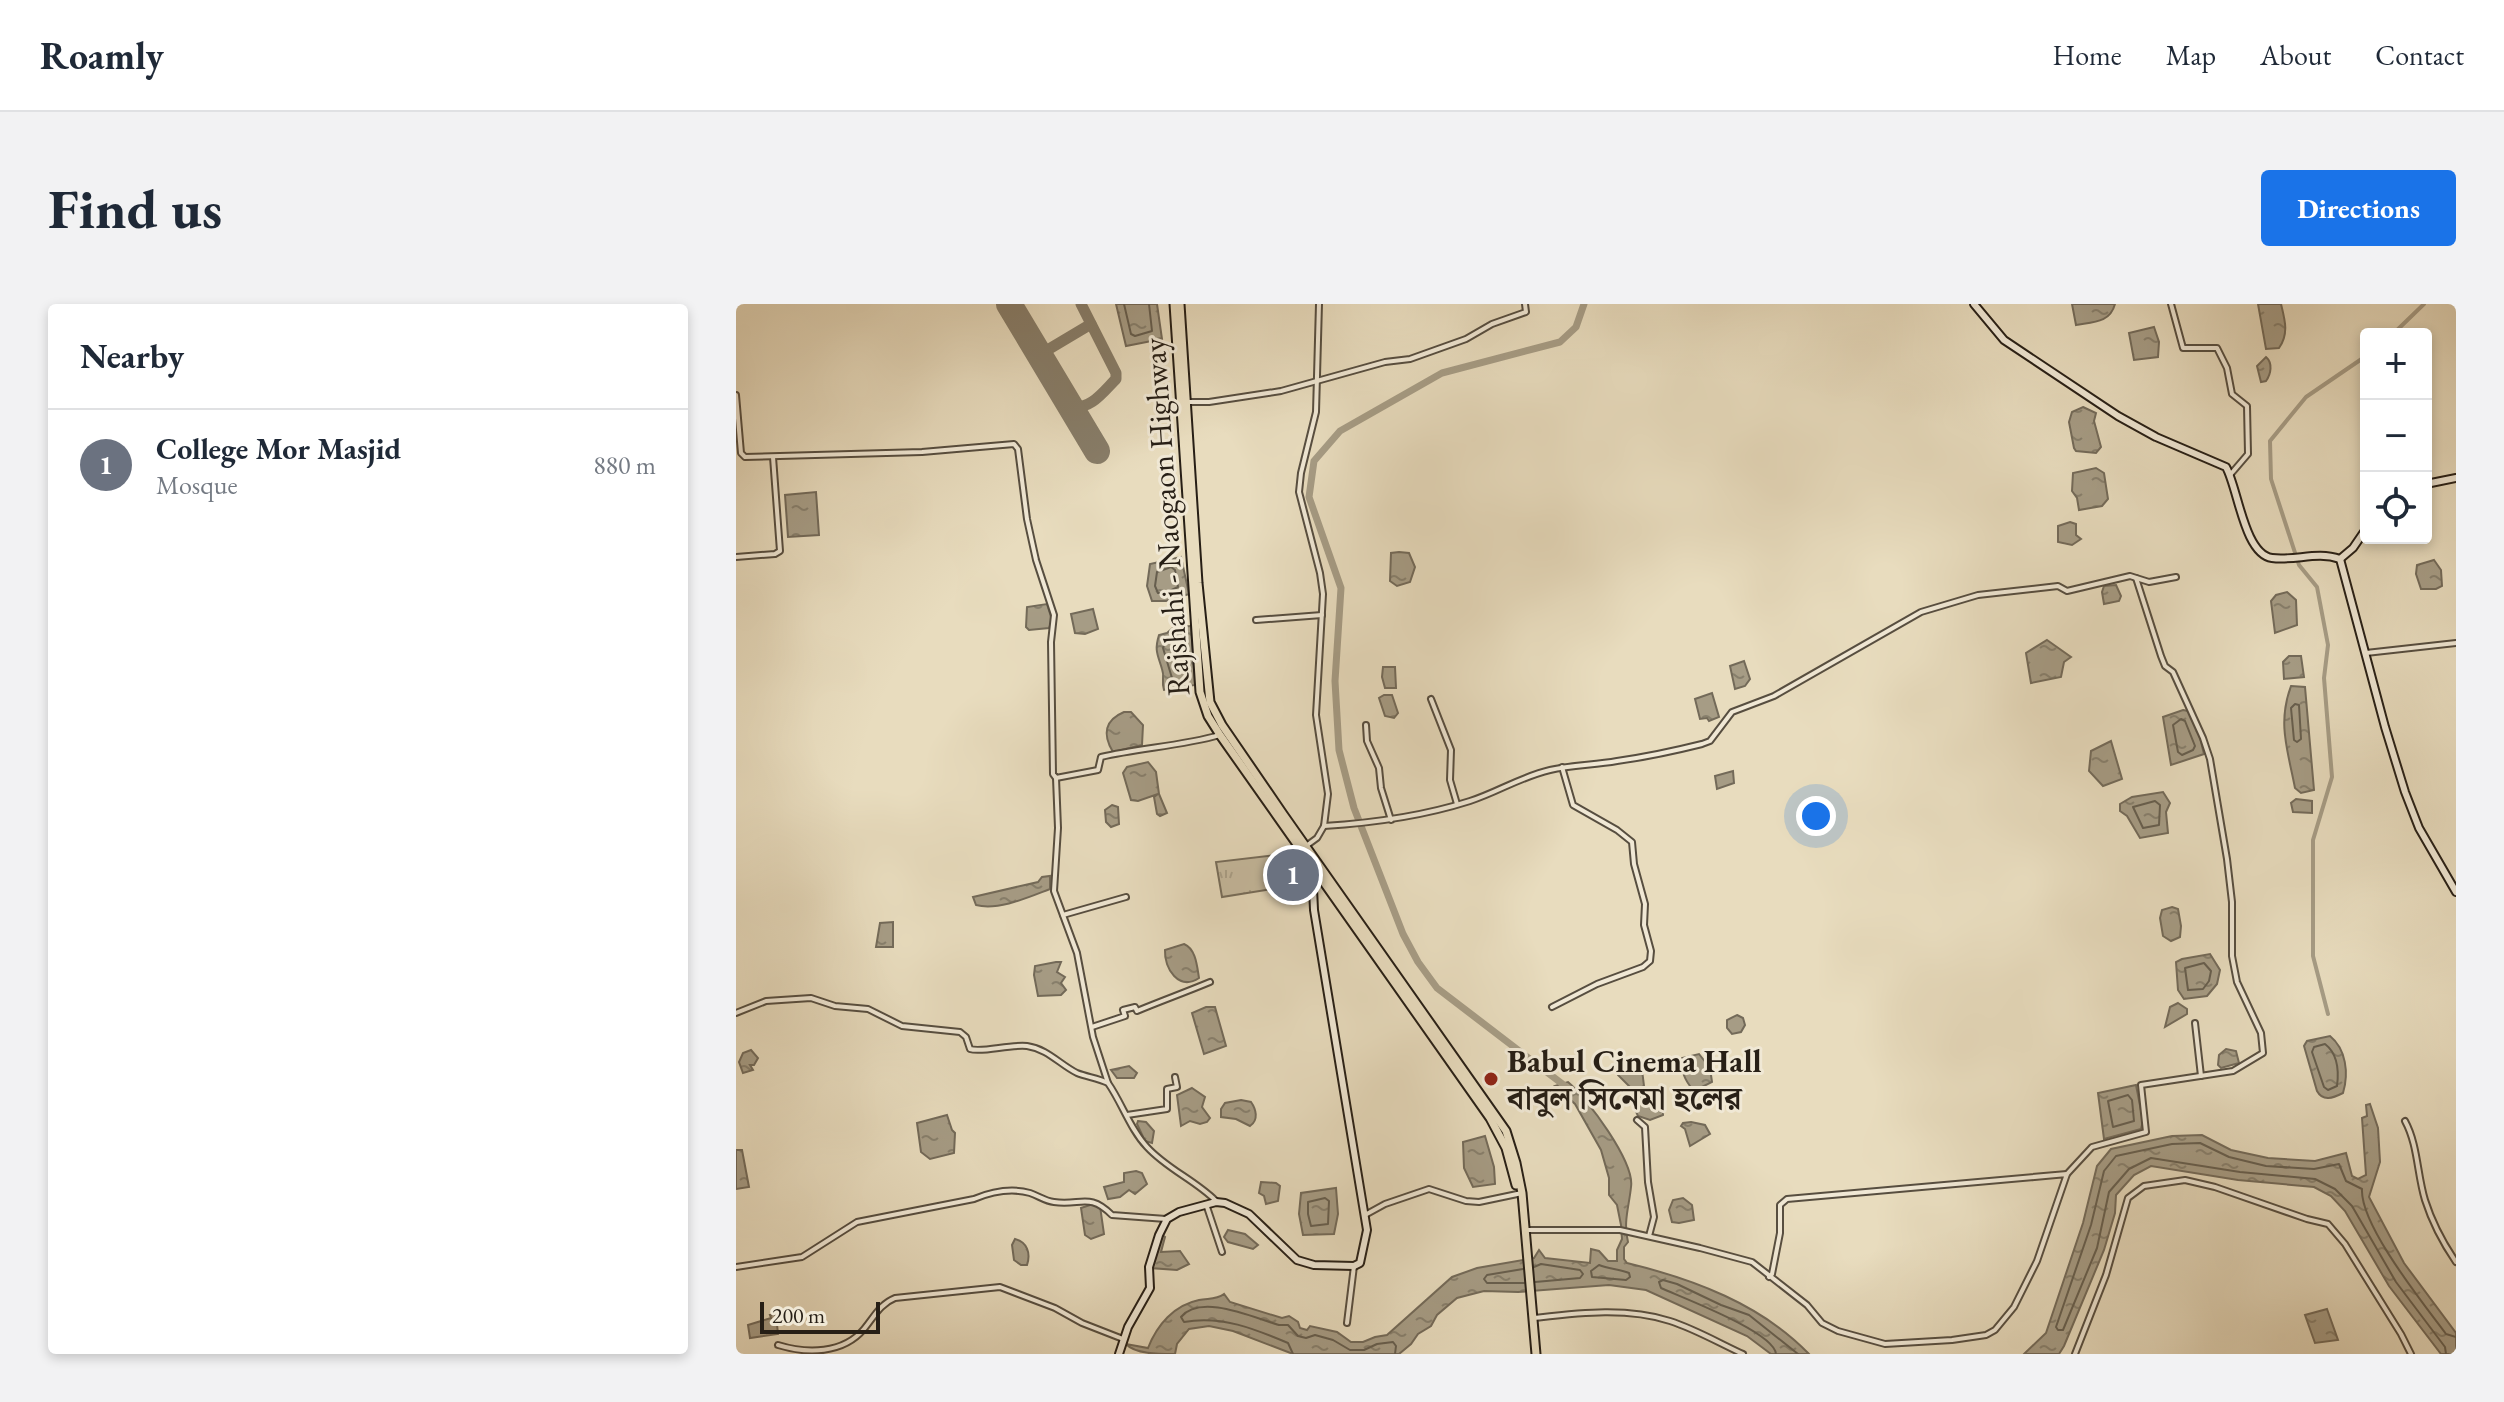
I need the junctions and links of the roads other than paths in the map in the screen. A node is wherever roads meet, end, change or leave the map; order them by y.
1 (1177, 304) edge
2 (1319, 304) edge
3 (1525, 304) edge
4 (1974, 304) edge
5 (2171, 304) edge
6 (1316, 381) junction
7 (736, 395) edge
8 (1187, 402) junction
9 (1185, 416) junction
10 (773, 457) junction
11 (2230, 475) junction
12 (2456, 478) edge
13 (2432, 483) edge
14 (2360, 538) edge
15 (736, 557) edge
16 (2340, 559) junction
17 (2176, 577) dead end
18 (2136, 578) junction
19 (1322, 615) junction
20 (1256, 620) dead end
21 (2456, 643) edge
22 (2366, 653) junction
23 (1431, 699) dead end
24 (1366, 725) dead end
25 (1220, 735) junction
26 (1562, 767) junction
27 (1252, 776) junction
28 (1056, 778) junction
29 (1457, 804) junction
30 (1391, 820) junction
31 (1324, 826) junction
32 (1306, 846) junction
33 (1312, 864) junction
34 (2452, 880) edge
35 (2456, 892) edge
36 (1126, 897) dead end
37 (1338, 897) junction
38 (1063, 915) junction
39 (1210, 982) dead end
40 (1552, 1007) dead end
41 (736, 1013) edge
42 (2195, 1023) dead end
43 (1092, 1027) junction
44 (2201, 1076) junction
45 (1175, 1077) dead end
46 (1108, 1083) junction
47 (1127, 1115) junction
48 (1637, 1120) dead end
49 (2405, 1121) dead end
50 (2067, 1174) junction
51 (1520, 1194) junction
52 (1216, 1202) junction
53 (1206, 1204) junction
54 (1365, 1215) junction
55 (1167, 1219) junction
56 (1525, 1230) junction
57 (1649, 1236) junction
58 (1222, 1252) dead end
59 (2456, 1262) edge
60 (1354, 1266) junction
61 (736, 1267) edge
62 (1769, 1277) junction
63 (1534, 1318) junction
64 (1347, 1323) dead end
65 (1123, 1339) junction
66 (778, 1345) dead end
67 (1119, 1354) edge
68 (1536, 1354) edge
69 (1743, 1354) edge
70 (2075, 1354) edge
71 (2411, 1354) edge

1 - 8 main road, Rajshahi - Naogaon Highway
1 - 9 main road, Rajshahi - Naogaon Highway
2 - 6 street
3 - 6 street
4 - 11 street
5 - 11 street
6 - 8 street
6 - 19 street
7 - 10 street
8 - 9 main road, Rajshahi - Naogaon Highway
9 - 25 main road, Rajshahi - Naogaon Highway
9 - 27 main road, Rajshahi - Naogaon Highway
10 - 15 street
10 - 28 street
11 - 16 street
12 - 13 street
14 - 16 street
16 - 22 street
17 - 18 street
18 - 26 street
18 - 44 street
19 - 20 street
19 - 31 street
21 - 22 street
22 - 34 street
23 - 29 street
24 - 30 street
25 - 27 main road, Rajshahi - Naogaon Highway
25 - 28 street
26 - 29 street
26 - 40 street
27 - 32 main road, Rajshahi - Naogaon Highway
27 - 33 main road, Rajshahi - Naogaon Highway
28 - 38 street
29 - 30 street
30 - 31 street
31 - 32 street
32 - 37 main road, Rajshahi - Naogaon Highway
33 - 37 main road, Rajshahi - Naogaon Highway
33 - 54 street
34 - 35 street
36 - 38 street
37 - 51 main road, Rajshahi - Naogaon Highway
38 - 43 street
39 - 43 street
41 - 46 street
42 - 44 street
43 - 46 street
44 - 50 street
45 - 47 street
46 - 47 street
47 - 52 street
48 - 57 street
49 - 59 street
50 - 62 street
50 - 62 street
51 - 54 street
51 - 56 main road, Rajshahi - Naogaon Highway
52 - 53 street
52 - 60 street
53 - 55 street
53 - 58 street
54 - 60 street
55 - 61 street
55 - 65 street
56 - 57 street
56 - 63 main road, Rajshahi - Naogaon Highway
57 - 62 street
60 - 64 street
63 - 68 main road
63 - 69 street
65 - 66 street
65 - 67 street
70 - 71 street

